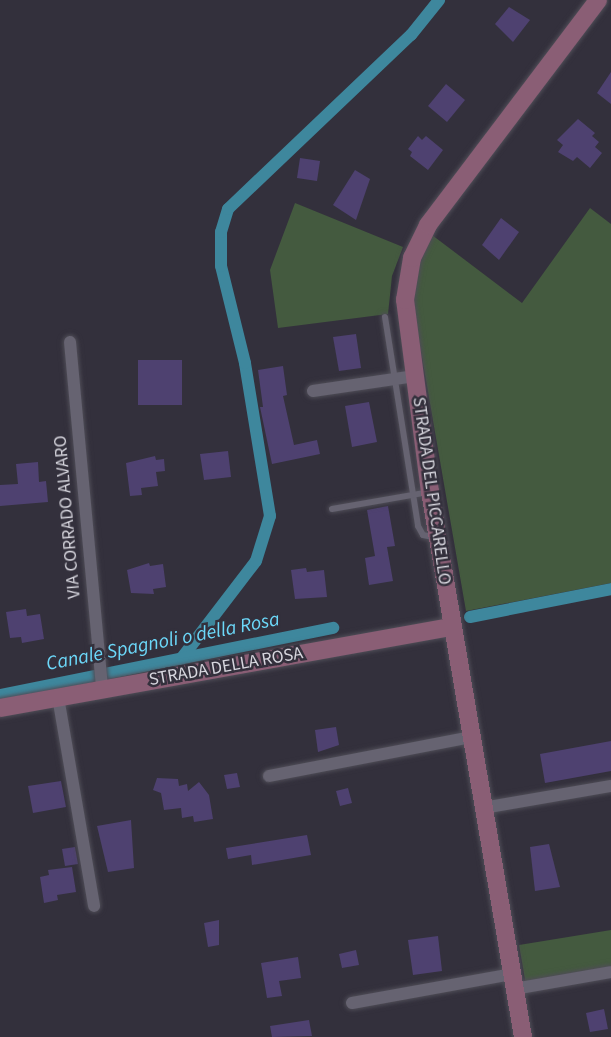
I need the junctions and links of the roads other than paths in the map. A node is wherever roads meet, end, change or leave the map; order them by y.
1 (598, 0) edge
2 (385, 317) dead end
3 (70, 342) dead end
4 (415, 376) junction
5 (394, 379) junction
6 (313, 391) dead end
7 (421, 494) junction
8 (332, 509) dead end
9 (452, 627) junction
10 (102, 689) junction
11 (58, 697) junction
12 (0, 708) edge
13 (471, 737) junction
14 (269, 776) dead end
15 (611, 786) edge
16 (483, 808) junction
17 (94, 906) dead end
18 (611, 972) edge
19 (513, 981) junction
20 (352, 1003) dead end
21 (522, 1037) edge

1 - 4 street, STRADA DEL PICCARELLO
2 - 5 lane
3 - 10 street, VIA CORRADO ALVARO
4 - 5 street
4 - 7 street, STRADA DEL PICCARELLO
5 - 6 street
5 - 7 lane
7 - 8 lane
7 - 9 street, STRADA DEL PICCARELLO
9 - 10 street, STRADA DELLA ROSA
9 - 13 street, STRADA DEL PICCARELLO
10 - 11 street, STRADA DELLA ROSA
11 - 12 street, STRADA DELLA ROSA
11 - 17 street
13 - 14 street
13 - 16 street, STRADA DEL PICCARELLO
15 - 16 street
16 - 19 street, STRADA DEL PICCARELLO
18 - 19 street
19 - 20 street
19 - 21 street, STRADA DEL PICCARELLO

